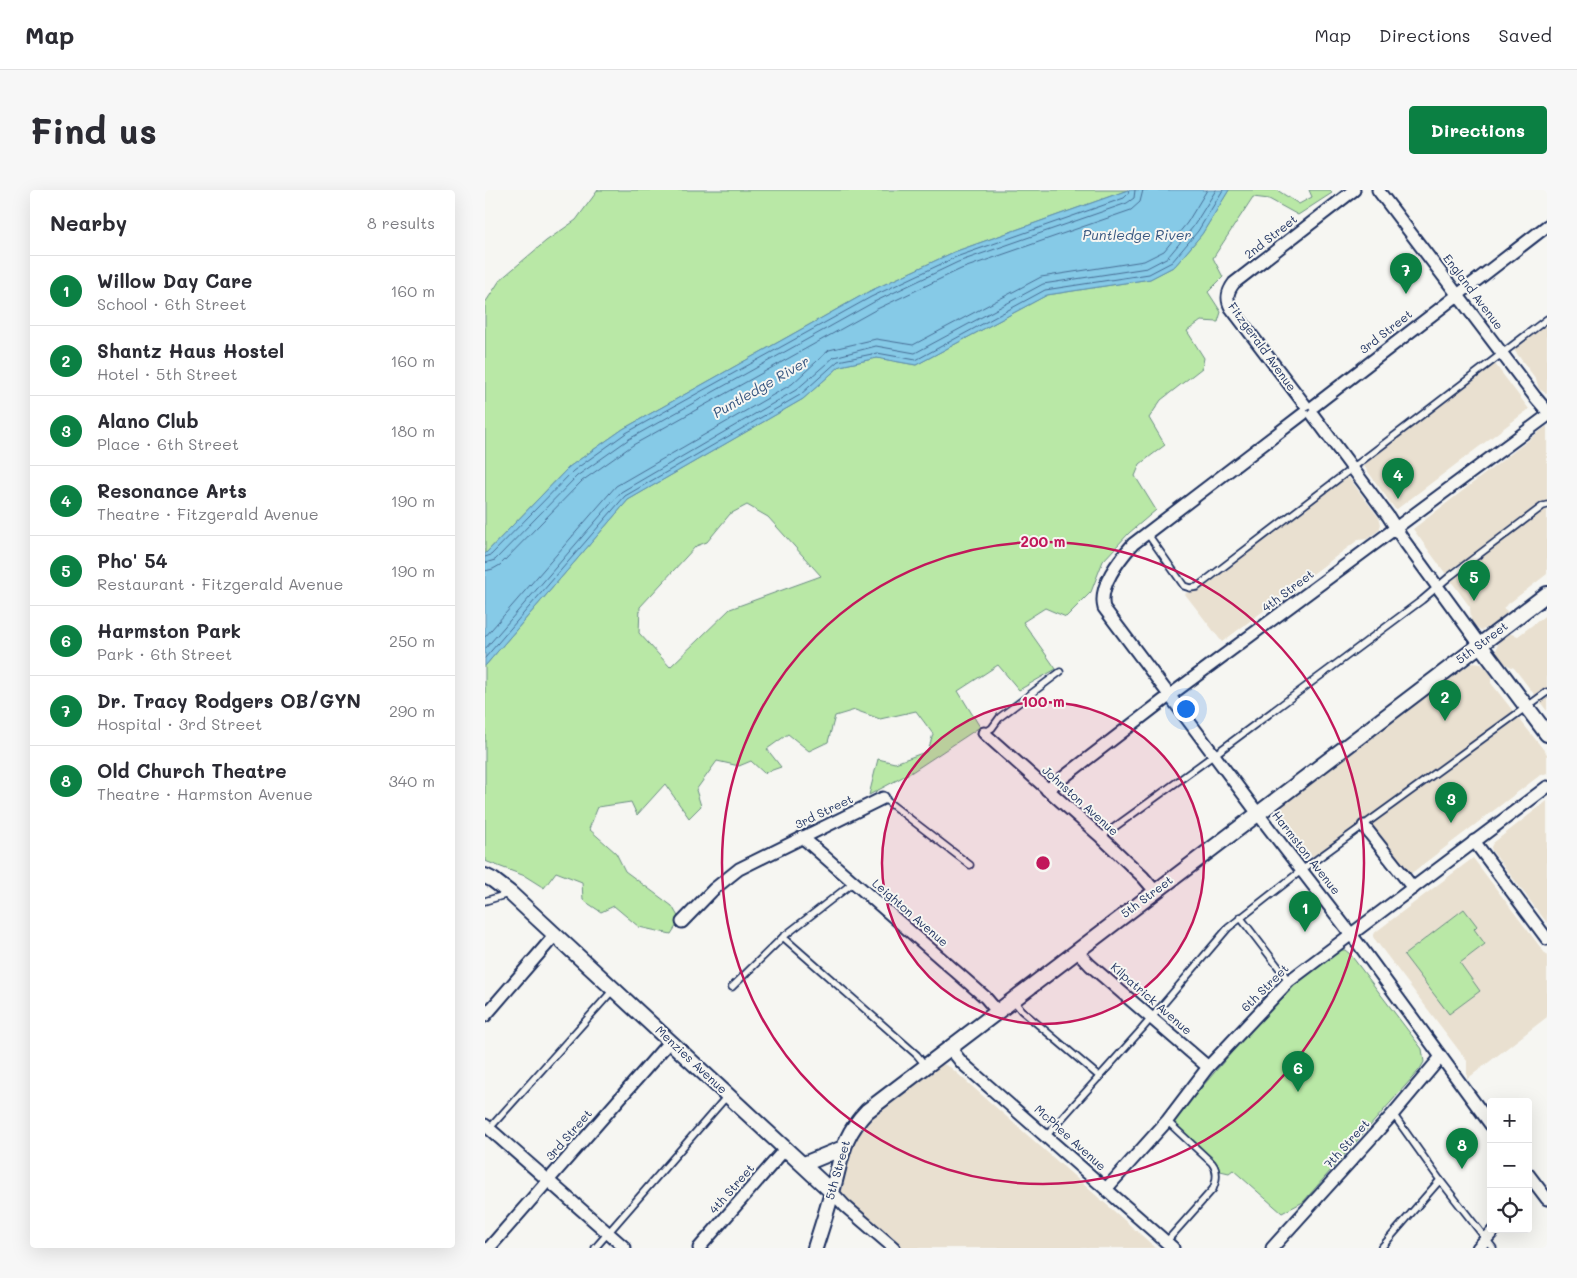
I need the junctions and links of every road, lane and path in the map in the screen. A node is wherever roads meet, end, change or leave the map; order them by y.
1 (1354, 190) edge
2 (1378, 190) edge
3 (1547, 226) edge
4 (1230, 288) joint
5 (1458, 294) junction
6 (1547, 319) edge
7 (1502, 353) junction
8 (1308, 410) junction
9 (1547, 411) edge
10 (1547, 416) edge
11 (1353, 469) junction
12 (1547, 505) edge
13 (1396, 529) junction
14 (1147, 533) junction
15 (1437, 587) junction
16 (1547, 594) edge
17 (1102, 597) joint
18 (1480, 645) junction
19 (1060, 672) dead end
20 (1547, 692) edge
21 (1169, 696) junction
22 (1526, 706) junction
23 (984, 733) joint
24 (1547, 734) edge
25 (1214, 755) junction
26 (1547, 787) edge
27 (1047, 790) junction
28 (883, 798) joint
29 (1258, 813) junction
30 (1364, 826) junction
31 (1101, 837) junction
32 (802, 838) junction
33 (1474, 841) junction
34 (971, 865) dead end
35 (1302, 870) junction
36 (485, 876) edge
37 (854, 882) junction
38 (1413, 888) junction
39 (1155, 891) junction
40 (510, 893) junction
41 (485, 900) edge
42 (1241, 917) junction
43 (682, 922) dead end
44 (1351, 934) junction
45 (555, 935) junction
46 (783, 937) junction
47 (1547, 939) edge
48 (1077, 951) junction
49 (1289, 981) junction
50 (732, 987) dead end
51 (614, 989) junction
52 (1013, 999) junction
53 (997, 1011) junction
54 (485, 1016) edge
55 (1152, 1018) junction
56 (670, 1041) junction
57 (950, 1048) junction
58 (1440, 1058) junction
59 (926, 1066) junction
60 (1208, 1067) junction
61 (1101, 1077) junction
62 (729, 1095) junction
63 (1393, 1114) junction
64 (1487, 1120) edge
65 (1167, 1122) junction
66 (487, 1127) edge
67 (1047, 1135) junction
68 (786, 1148) junction
69 (843, 1148) junction
70 (804, 1164) junction
71 (1440, 1180) junction
72 (548, 1181) junction
73 (1106, 1189) junction
74 (1532, 1190) edge
75 (832, 1192) junction
76 (1547, 1199) edge
77 (608, 1233) junction
78 (1490, 1243) edge
79 (1169, 1245) edge
80 (489, 1248) edge
81 (595, 1248) edge
82 (625, 1248) edge
83 (699, 1248) edge
84 (815, 1248) edge
85 (894, 1248) edge
86 (1272, 1248) edge
87 (1381, 1248) edge
88 (1479, 1248) edge

1 - 4 street, 2nd Street
2 - 5 street, England Avenue
3 - 5 street, 3rd Street
4 - 8 street, Fitzgerald Avenue
5 - 7 street, England Avenue
5 - 8 street, 3rd Street
6 - 7 lane
7 - 9 street, England Avenue
7 - 11 lane
8 - 11 street, Fitzgerald Avenue
8 - 14 street, 3rd Street
10 - 13 street, 4th Street
11 - 13 street, Fitzgerald Avenue
11 - 14 lane
12 - 15 lane
13 - 15 street, Fitzgerald Avenue
13 - 21 street, 4th Street
14 - 17 street, 3rd Street
15 - 18 street, Fitzgerald Avenue
15 - 25 lane
16 - 18 street, 5th Street
17 - 21 street, Harmston Avenue
18 - 22 street, Fitzgerald Avenue
18 - 29 street, 5th Street
19 - 23 lane
20 - 22 lane
21 - 25 street, Harmston Avenue
21 - 27 street, 4th Street
22 - 24 street, Fitzgerald Avenue
22 - 30 lane
23 - 27 street, Johnston Avenue
25 - 29 street, Harmston Avenue
25 - 31 lane
26 - 33 street, 6th Street
27 - 31 street, Johnston Avenue
28 - 32 street, 3rd Street
28 - 34 lane
29 - 35 street, Harmston Avenue
29 - 39 street, 5th Street
30 - 35 lane
30 - 38 street
31 - 39 street, Johnston Avenue
32 - 37 street, Leighton Avenue
32 - 43 street, 3rd Street
33 - 38 street, 6th Street
33 - 47 street
35 - 42 lane
35 - 44 street, Harmston Avenue
36 - 40 street, Menzies Avenue
37 - 46 lane
37 - 53 street, Leighton Avenue
38 - 44 street, 6th Street
39 - 48 street, 5th Street
40 - 41 lane
40 - 45 street, Menzies Avenue
42 - 49 lane
42 - 55 lane
44 - 49 street, 6th Street
44 - 58 street, Harmston Avenue
45 - 51 street, Menzies Avenue
45 - 54 street
46 - 50 lane
46 - 59 lane
48 - 52 street, 5th Street
48 - 55 street, Kilpatrick Avenue
49 - 60 street, 6th Street
51 - 56 street, Menzies Avenue
51 - 66 lane
52 - 53 street, 5th Street
52 - 61 lane
53 - 57 street, 5th Street
55 - 60 street, Kilpatrick Avenue
55 - 61 lane
56 - 62 street, Menzies Avenue
56 - 72 street, 3rd Street
57 - 59 street, 5th Street
57 - 67 street, McPhee Avenue
58 - 63 street, 7th Street
58 - 64 street, Harmston Avenue
59 - 69 street, 5th Street
60 - 65 street, 6th Street
61 - 67 lane
62 - 68 street, Menzies Avenue
62 - 77 lane
63 - 71 lane
63 - 86 street, 7th Street
65 - 73 street, 6th Street
65 - 79 lane
66 - 72 street
67 - 73 street, McPhee Avenue
68 - 70 street, Menzies Avenue
68 - 83 street, 4th Street
69 - 70 street
69 - 75 street, 5th Street
70 - 75 street, Menzies Avenue
71 - 78 lane
71 - 87 lane
72 - 77 street
72 - 80 street, 3rd Street
73 - 79 street, McPhee Avenue
74 - 76 street
75 - 84 street, 5th Street
75 - 85 street, Menzies Avenue
77 - 81 lane
77 - 82 street
78 - 88 street

